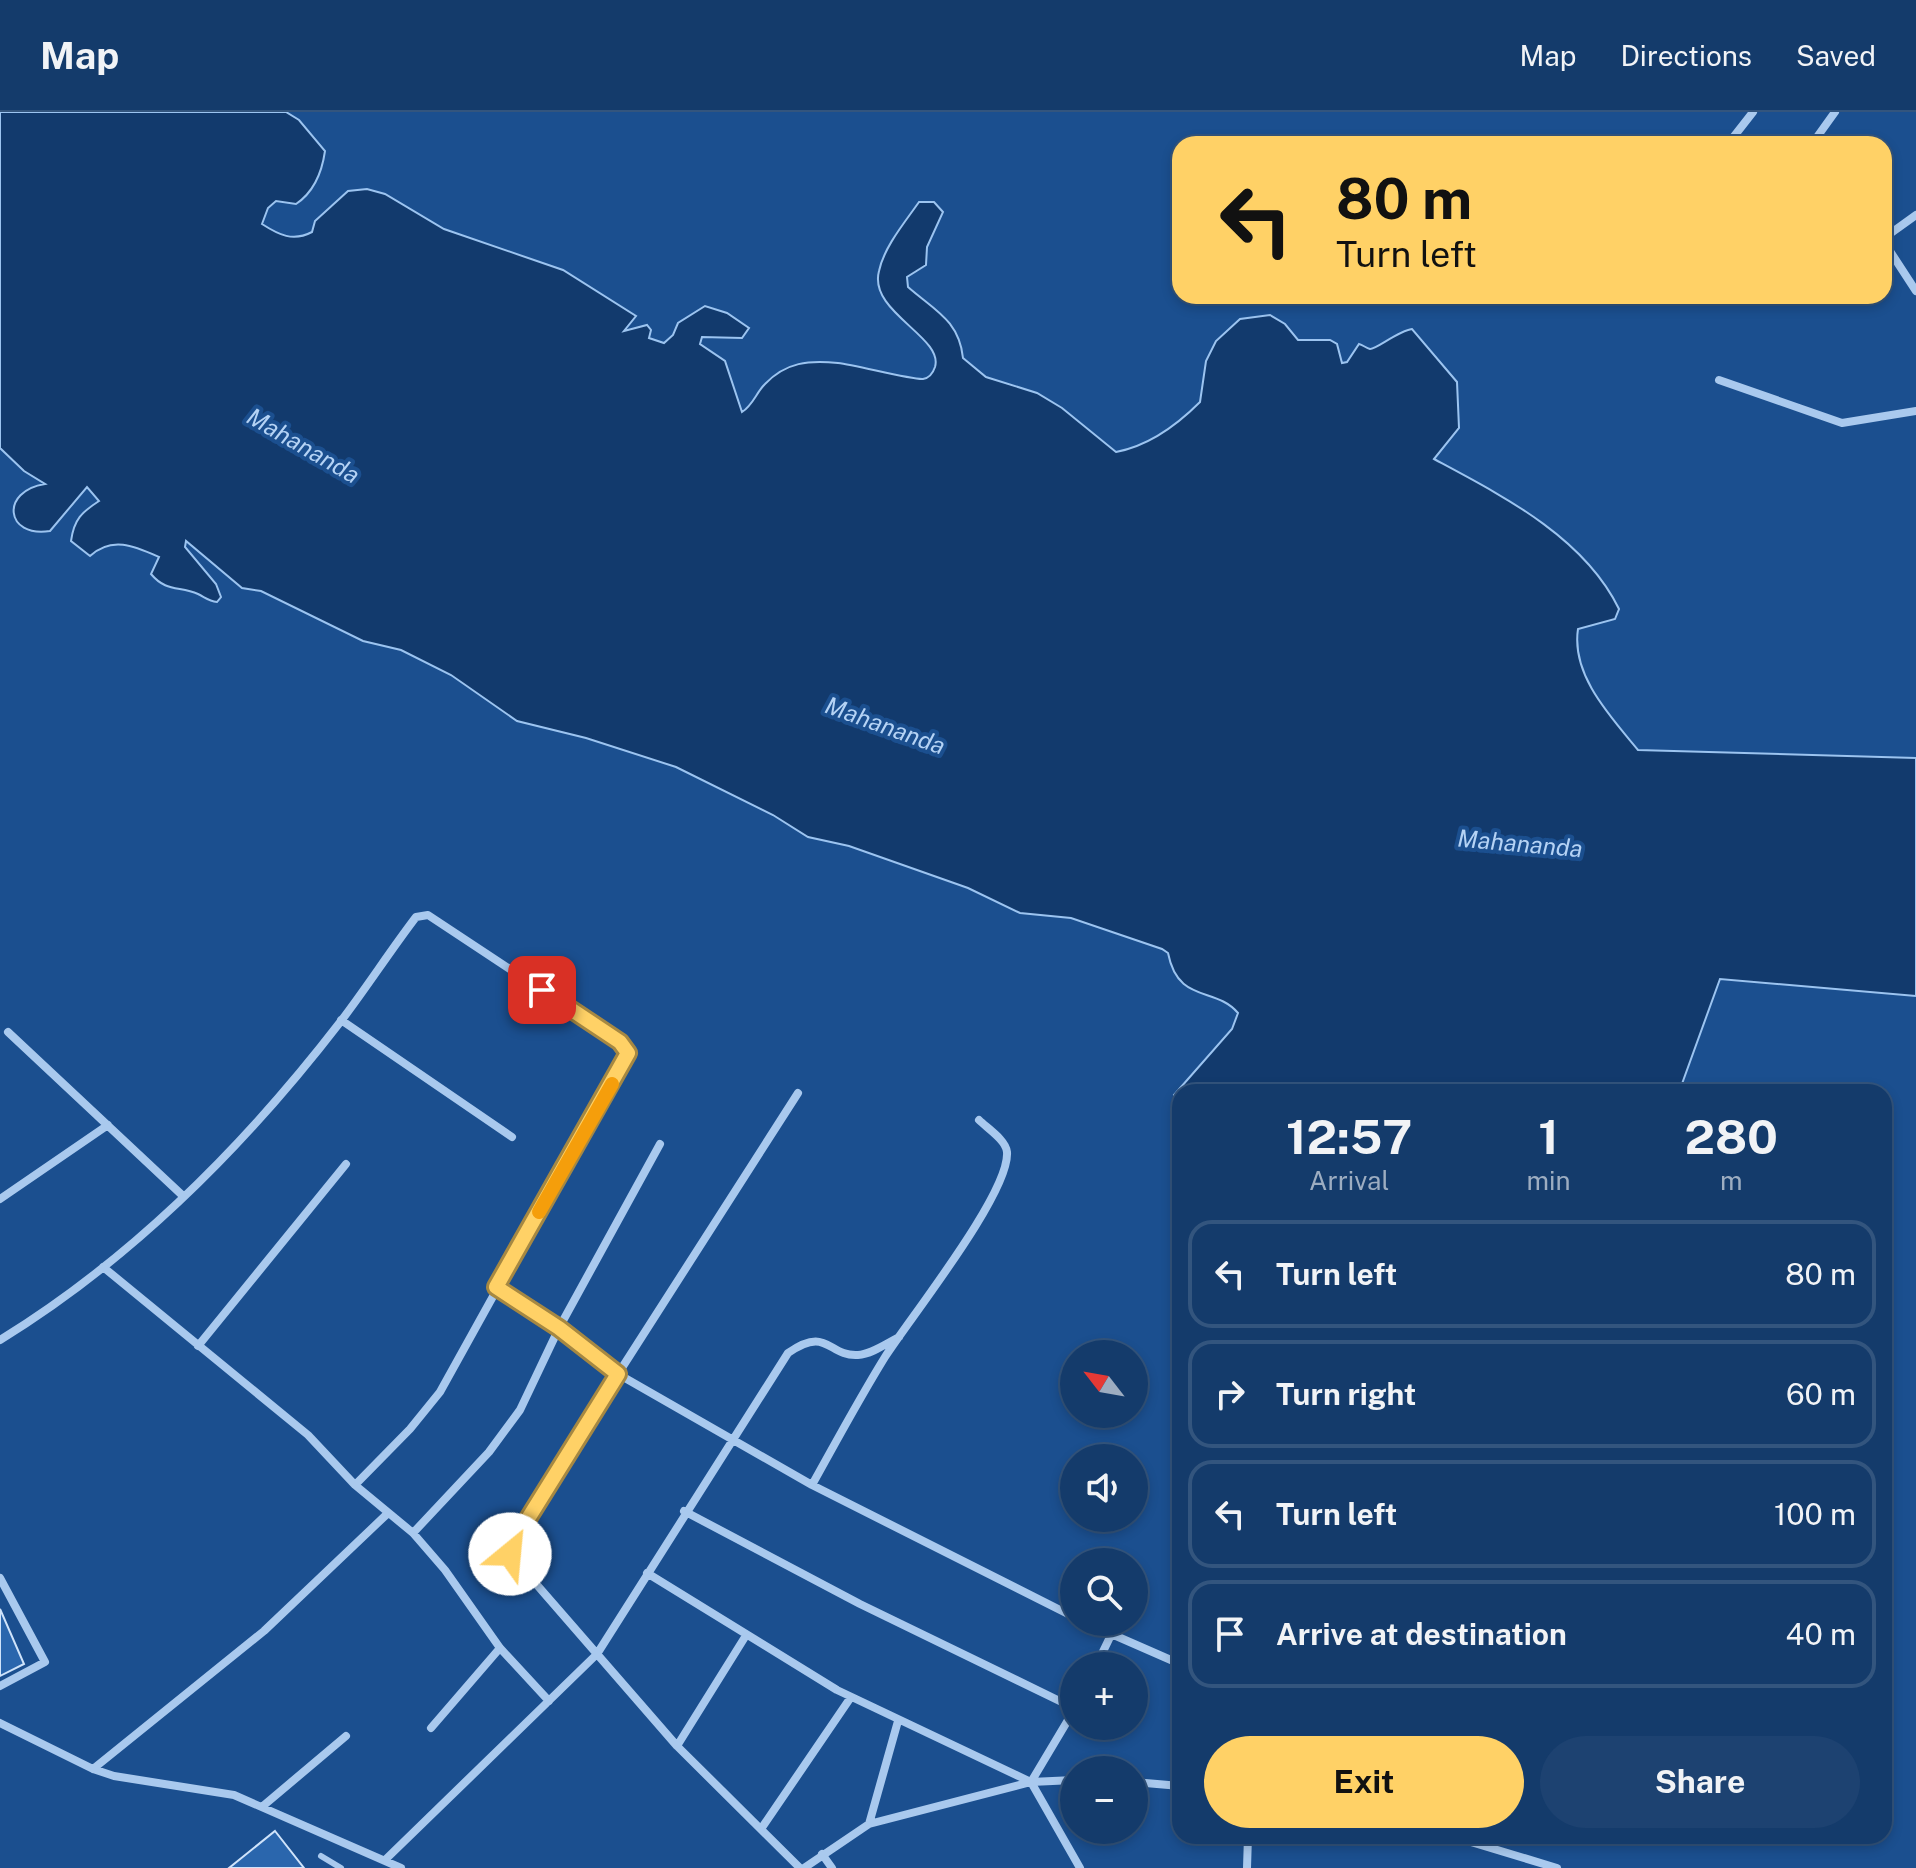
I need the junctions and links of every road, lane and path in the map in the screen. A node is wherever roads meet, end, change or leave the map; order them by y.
1 (1753, 112) edge
2 (1835, 112) edge
3 (1734, 136) edge
4 (1818, 136) edge
5 (1916, 215) edge
6 (1892, 233) edge
7 (1892, 254) edge
8 (1916, 291) edge
9 (1719, 380) dead end
10 (1916, 411) edge
11 (341, 1020) junction
12 (8, 1032) dead end
13 (798, 1093) dead end
14 (979, 1120) dead end
15 (108, 1125) junction
16 (512, 1137) dead end
17 (660, 1144) dead end
18 (346, 1164) dead end
19 (182, 1195) junction
20 (0, 1199) edge
21 (103, 1267) junction
22 (496, 1287) junction
23 (559, 1328) junction
24 (899, 1337) junction
25 (0, 1340) edge
26 (198, 1346) junction
27 (618, 1374) junction
28 (732, 1439) junction
29 (355, 1485) junction
30 (812, 1485) junction
31 (684, 1511) junction
32 (386, 1515) junction
33 (413, 1533) junction
34 (647, 1573) junction
35 (0, 1578) edge
36 (1060, 1610) edge
37 (1113, 1636) edge
38 (745, 1637) junction
39 (500, 1648) junction
40 (597, 1654) junction
41 (1172, 1661) edge
42 (0, 1686) edge
43 (851, 1697) junction
44 (549, 1701) junction
45 (1060, 1702) edge
46 (898, 1721) junction
47 (0, 1723) edge
48 (431, 1728) dead end
49 (1060, 1733) edge
50 (346, 1736) dead end
51 (677, 1746) junction
52 (93, 1769) junction
53 (1060, 1781) edge
54 (1031, 1782) junction
55 (1148, 1783) edge
56 (1172, 1785) edge
57 (263, 1806) junction
58 (869, 1824) junction
59 (761, 1829) junction
60 (1248, 1844) edge
61 (1478, 1844) edge
62 (822, 1854) junction
63 (321, 1856) dead end
64 (385, 1860) junction
65 (341, 1868) edge
66 (401, 1868) edge
67 (802, 1868) edge
68 (832, 1868) edge
69 (1080, 1868) edge
70 (1247, 1868) edge
71 (1557, 1868) edge

1 - 3 street
2 - 4 street
5 - 6 street
7 - 8 street
9 - 10 street
11 - 16 street
11 - 19 street
11 - 22 street
12 - 15 street
13 - 27 street
14 - 24 street
15 - 19 street
15 - 20 street
17 - 23 street
18 - 26 street
19 - 21 street
21 - 25 street
21 - 26 street
22 - 23 street
22 - 29 street
23 - 27 street
23 - 33 street
24 - 28 street
24 - 30 street
26 - 29 street
27 - 28 street
27 - 40 street
28 - 30 street
28 - 31 street
29 - 32 street
30 - 36 street
31 - 34 street
31 - 45 street
32 - 33 street
32 - 52 street
33 - 39 street
34 - 38 street
34 - 40 street
35 - 42 street
37 - 41 street
38 - 43 street
38 - 51 street
39 - 44 street
39 - 48 street
40 - 44 street
40 - 51 street
43 - 46 street
43 - 59 street
44 - 64 street
46 - 54 street
46 - 58 street
47 - 52 street
49 - 54 street
50 - 57 street
51 - 59 street
52 - 57 street
53 - 54 street
54 - 58 street
54 - 69 street
55 - 56 street
57 - 64 street
58 - 62 street
59 - 67 street
60 - 70 street
61 - 71 street
62 - 67 street
62 - 68 street
63 - 65 lane
64 - 66 street

